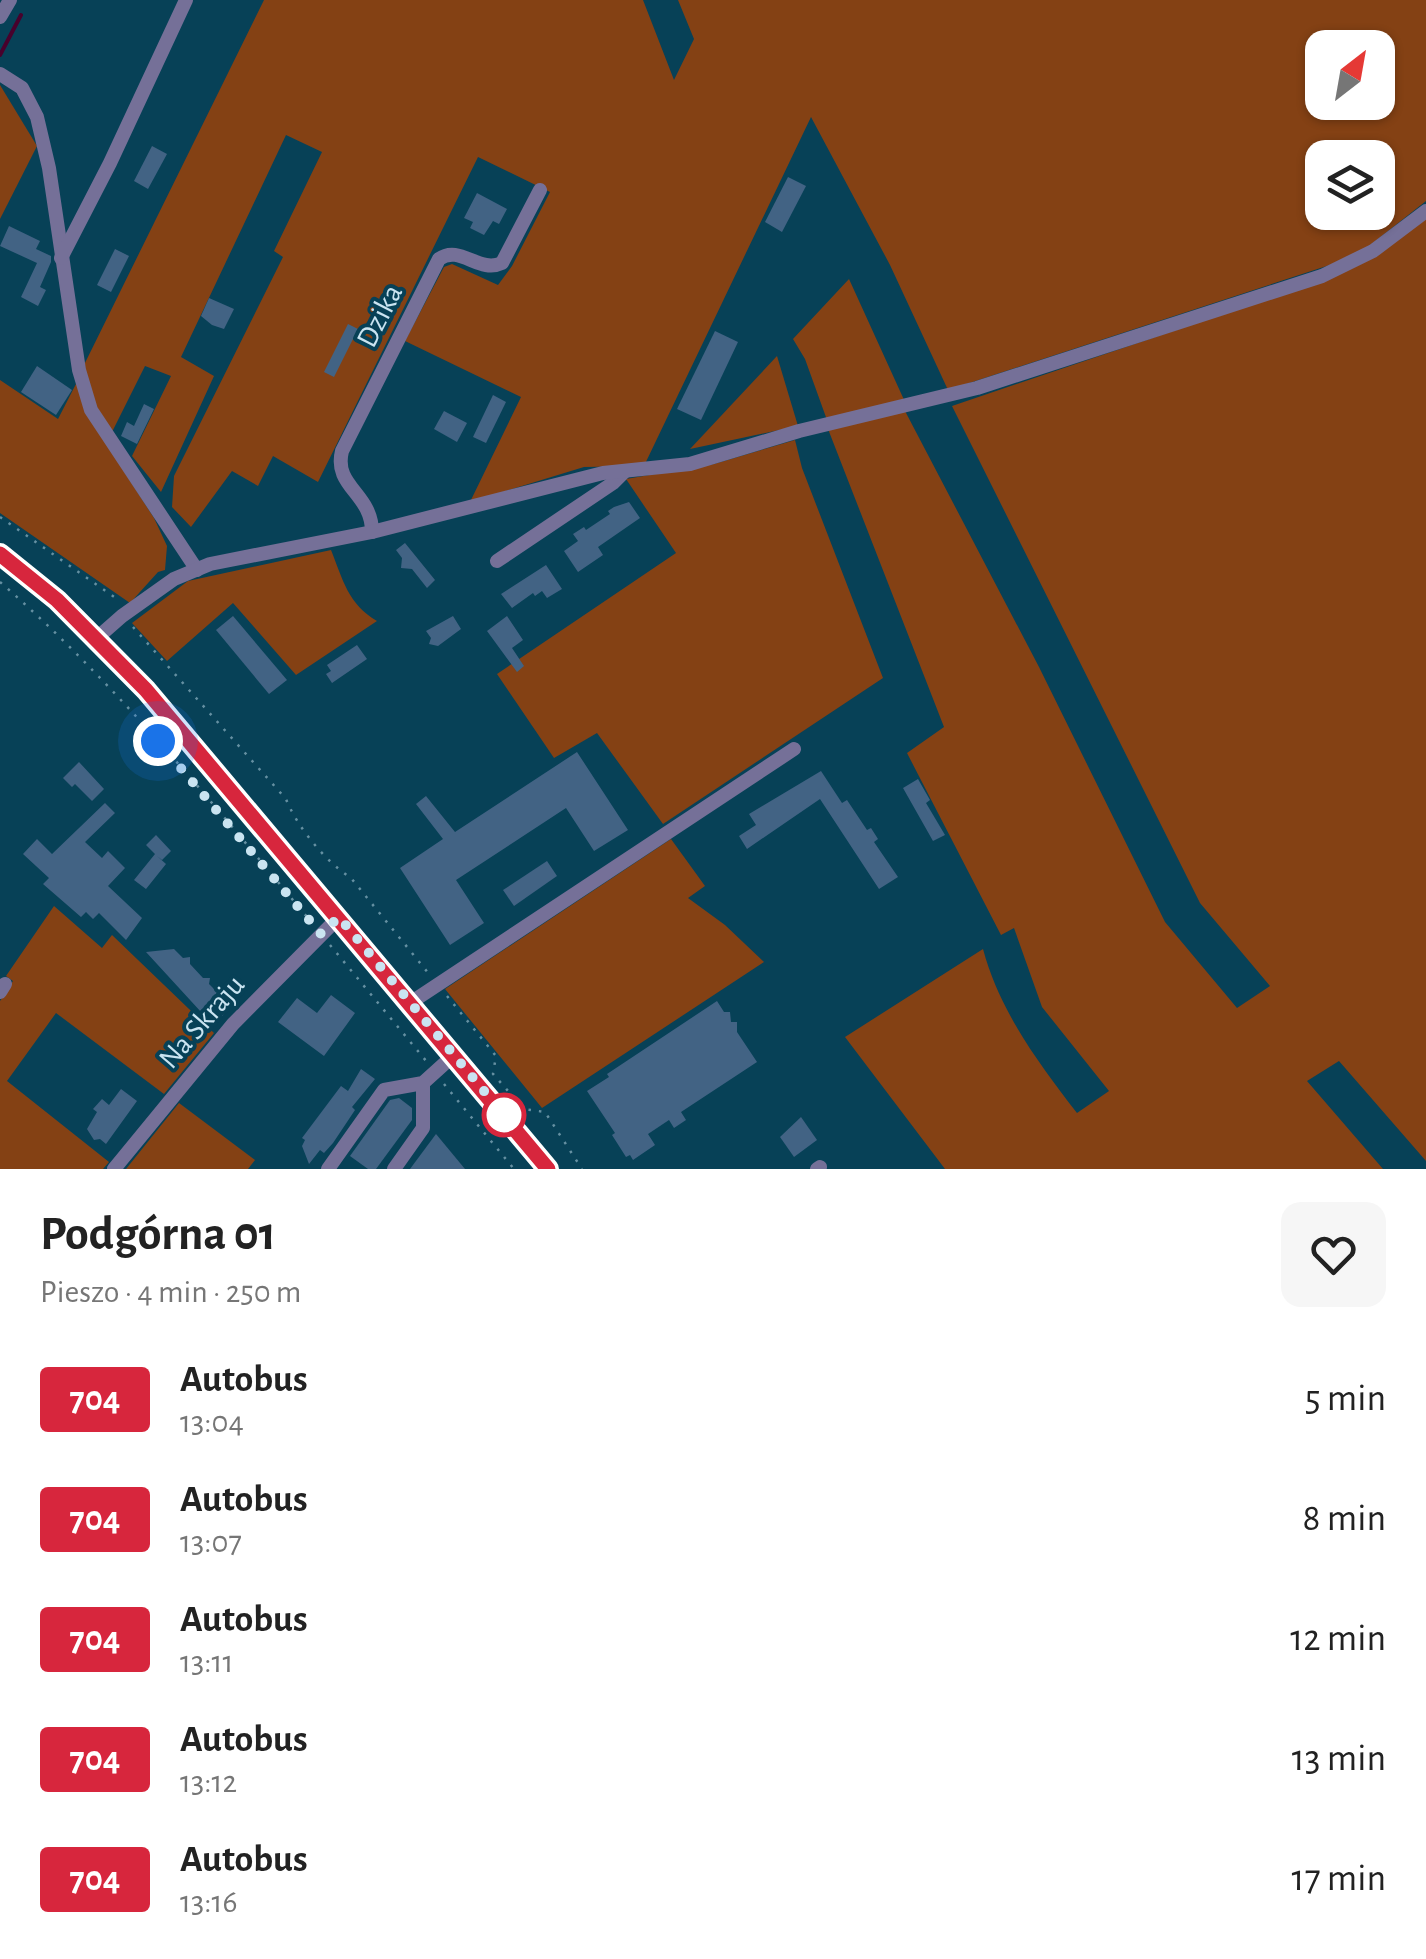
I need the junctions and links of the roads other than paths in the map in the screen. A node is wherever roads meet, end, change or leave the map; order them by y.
1 (10, 0) edge
2 (186, 0) edge
3 (0, 17) edge
4 (0, 74) edge
5 (540, 190) dead end
6 (1426, 211) edge
7 (60, 258) junction
8 (626, 471) junction
9 (372, 532) junction
10 (0, 554) edge
11 (496, 561) dead end
12 (197, 570) junction
13 (97, 638) junction
14 (794, 749) dead end
15 (339, 917) junction
16 (410, 1003) junction
17 (454, 1055) junction
18 (429, 1078) junction
19 (114, 1169) edge
20 (328, 1169) edge
21 (394, 1169) edge
22 (548, 1169) edge

1 - 3 street
2 - 7 street
4 - 7 street
5 - 9 street, Dzika
6 - 8 street
7 - 12 street
8 - 9 street
8 - 11 street
9 - 12 street
10 - 13 main road
12 - 13 street
13 - 15 main road
14 - 16 street
15 - 16 main road
15 - 19 street, Na Skraju
16 - 17 main road
17 - 18 street
17 - 22 main road
18 - 20 street
18 - 21 street

